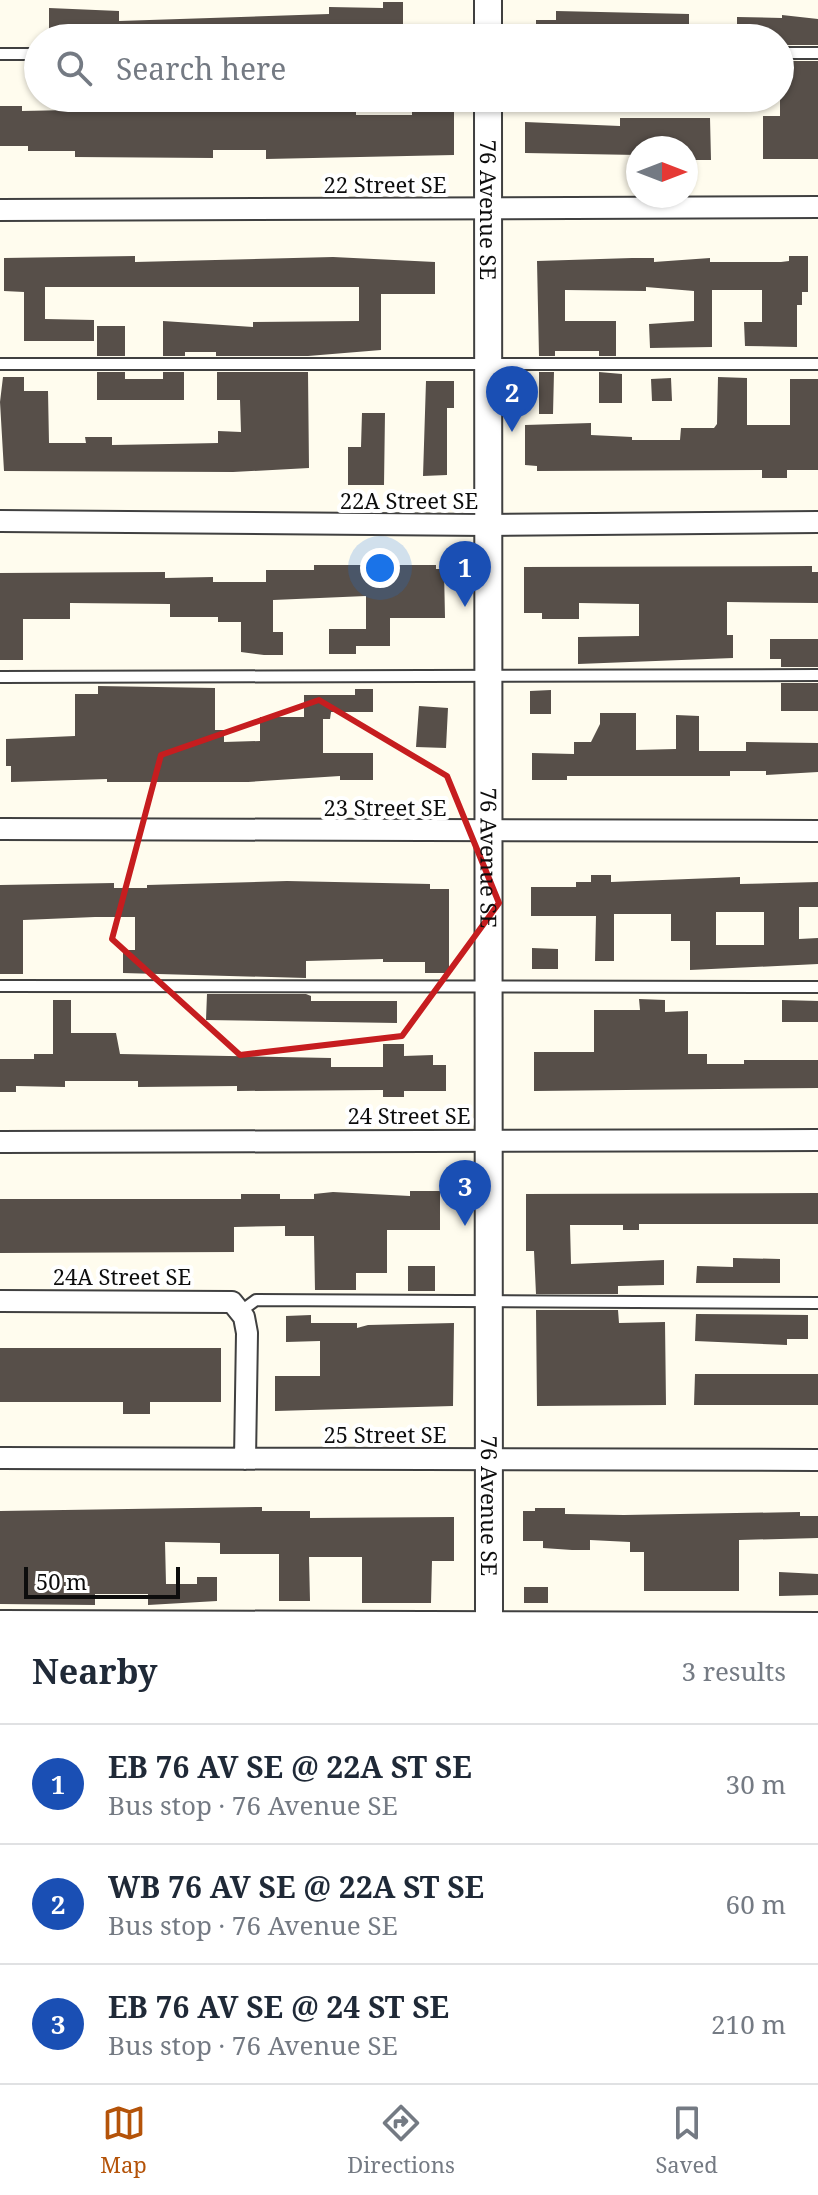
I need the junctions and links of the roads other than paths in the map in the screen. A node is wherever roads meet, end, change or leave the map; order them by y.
1 (488, 0) edge
2 (488, 24) edge
3 (794, 53) edge
4 (818, 53) edge
5 (0, 54) edge
6 (24, 54) edge
7 (488, 112) edge
8 (818, 207) edge
9 (488, 209) junction
10 (0, 210) edge
11 (0, 364) edge
12 (818, 364) edge
13 (487, 365) junction
14 (0, 521) edge
15 (818, 522) edge
16 (487, 525) junction
17 (818, 675) edge
18 (487, 676) junction
19 (0, 677) edge
20 (0, 829) edge
21 (818, 831) edge
22 (487, 832) junction
23 (0, 986) edge
24 (488, 987) junction
25 (818, 987) edge
26 (488, 1140) junction
27 (818, 1140) edge
28 (0, 1142) edge
29 (0, 1301) edge
30 (487, 1301) junction
31 (818, 1303) edge
32 (241, 1311) junction
33 (0, 1458) edge
34 (245, 1459) junction
35 (488, 1459) junction
36 (818, 1460) edge
37 (0, 1616) edge
38 (489, 1618) edge
39 (818, 1618) edge

1 - 2 street
3 - 4 lane
5 - 6 lane
7 - 9 street, 76 Avenue SE
8 - 9 street, 22 Street SE
9 - 10 street, 22 Street SE
9 - 13 street, 76 Avenue SE
11 - 13 lane
12 - 13 lane
13 - 16 street, 76 Avenue SE
14 - 16 street, 22A Street SE
15 - 16 street, 22A Street SE
16 - 18 street, 76 Avenue SE
17 - 18 lane
18 - 19 lane
18 - 22 street, 76 Avenue SE
20 - 22 street, 23 Street SE
21 - 22 street, 23 Street SE
22 - 24 street, 76 Avenue SE
23 - 24 lane
24 - 25 lane
24 - 26 street, 76 Avenue SE
26 - 27 street, 24 Street SE
26 - 28 street, 24 Street SE
26 - 30 street, 76 Avenue SE
29 - 32 street, 24A Street SE
30 - 31 lane
30 - 32 lane
30 - 35 street, 76 Avenue SE
32 - 34 street
33 - 34 street, 25 Street SE
34 - 35 street, 25 Street SE
35 - 36 street, 25 Street SE
35 - 38 street, 76 Avenue SE
37 - 38 lane
38 - 39 lane

